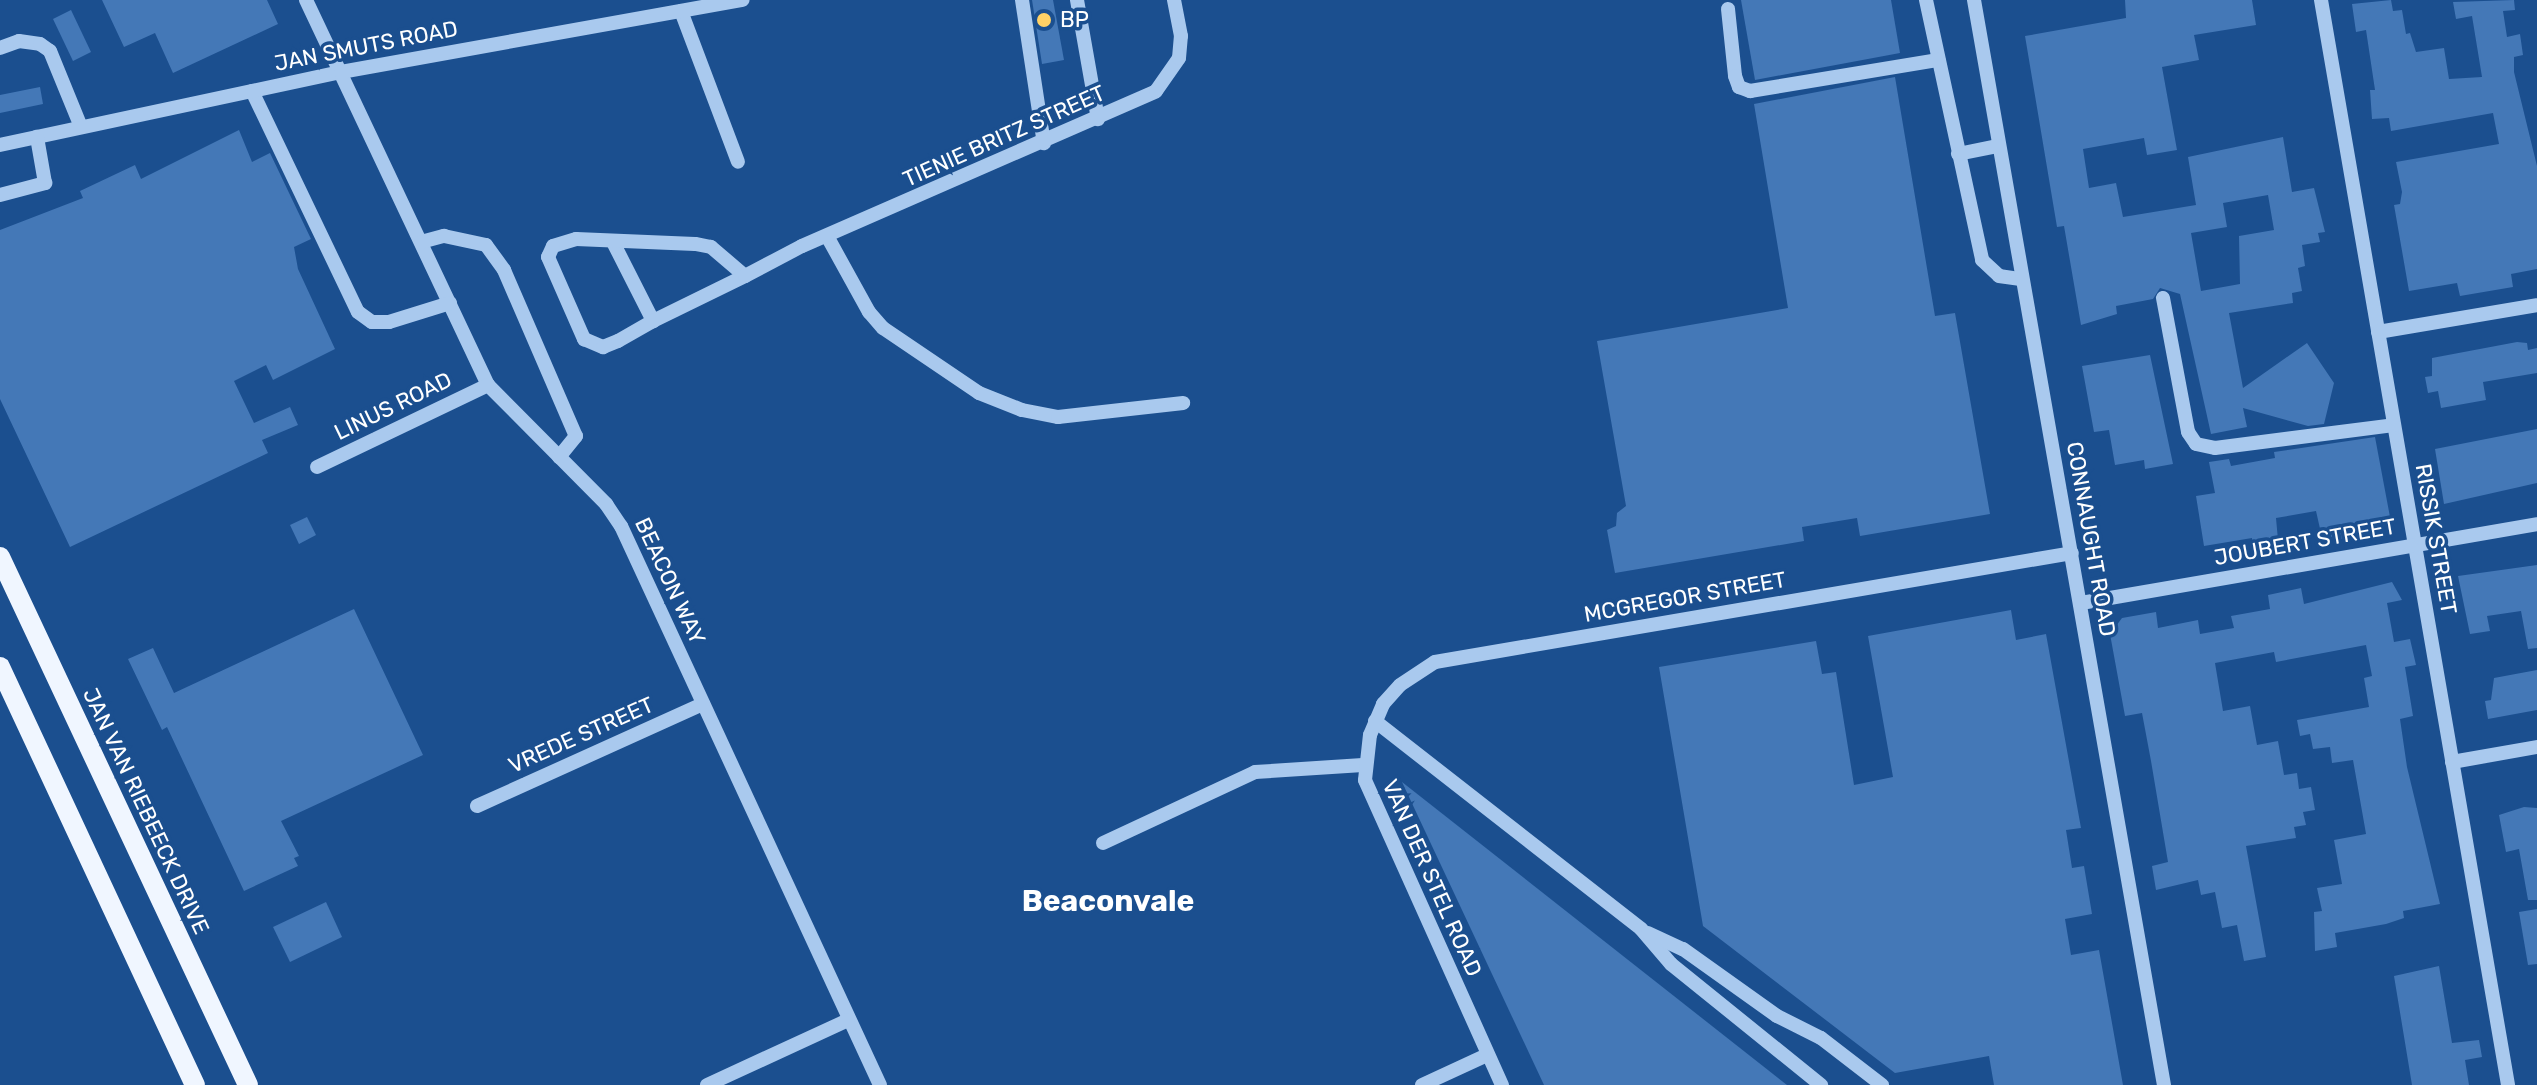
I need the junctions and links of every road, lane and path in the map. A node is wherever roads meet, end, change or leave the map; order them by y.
1 (306, 0) edge
2 (743, 0) edge
3 (1022, 0) edge
4 (1077, 0) edge
5 (1174, 0) edge
6 (1926, 0) edge
7 (1974, 0) edge
8 (2321, 0) edge
9 (708, 3) edge
10 (662, 7) edge
11 (1728, 9) dead end
12 (681, 11) junction
13 (0, 48) edge
14 (1938, 60) junction
15 (341, 72) junction
16 (252, 91) junction
17 (1098, 119) junction
18 (81, 127) junction
19 (37, 137) junction
20 (1044, 143) junction
21 (0, 145) edge
22 (1998, 146) junction
23 (1958, 154) junction
24 (738, 162) dead end
25 (0, 195) edge
26 (827, 236) junction
27 (421, 242) junction
28 (613, 242) junction
29 (745, 276) junction
30 (2021, 279) junction
31 (2163, 298) dead end
32 (450, 303) junction
33 (2537, 305) edge
34 (653, 321) junction
35 (2378, 332) junction
36 (488, 385) junction
37 (1183, 403) dead end
38 (2394, 425) junction
39 (559, 457) junction
40 (317, 467) dead end
41 (2537, 524) edge
42 (2415, 545) junction
43 (2072, 553) junction
44 (0, 557) edge
45 (2081, 603) junction
46 (0, 667) edge
47 (703, 704) junction
48 (1375, 721) junction
49 (2537, 747) edge
50 (2452, 762) junction
51 (1363, 765) junction
52 (477, 806) dead end
53 (1103, 843) dead end
54 (1641, 929) junction
55 (848, 1020) junction
56 (1487, 1055) junction
57 (732, 1080) edge
58 (195, 1085) edge
59 (248, 1085) edge
60 (707, 1085) edge
61 (880, 1085) edge
62 (1422, 1085) edge
63 (1502, 1085) edge
64 (1821, 1085) edge
65 (1882, 1085) edge
66 (2164, 1085) edge
67 (2508, 1085) edge

1 - 15 street, BEACON WAY
2 - 9 street, JAN SMUTS ROAD
3 - 20 street
4 - 17 street
5 - 17 street, TIENIE BRITZ STREET
6 - 14 street
7 - 22 street, CONNAUGHT ROAD
8 - 35 street, RISSIK STREET
9 - 12 street, JAN SMUTS ROAD
10 - 12 street, JAN SMUTS ROAD
10 - 15 street, JAN SMUTS ROAD
11 - 14 street
12 - 24 street
13 - 18 street
14 - 23 street
15 - 16 street, JAN SMUTS ROAD
15 - 27 street, BEACON WAY
16 - 18 street, JAN SMUTS ROAD
16 - 32 street
17 - 20 street, TIENIE BRITZ STREET
18 - 19 street, JAN SMUTS ROAD
19 - 21 street, JAN SMUTS ROAD
19 - 25 street
20 - 26 street, TIENIE BRITZ STREET
22 - 23 street
22 - 30 street, CONNAUGHT ROAD
23 - 30 street
26 - 29 street, TIENIE BRITZ STREET
26 - 37 street
27 - 32 street, BEACON WAY
27 - 39 street
28 - 29 street
28 - 34 street
28 - 34 street, TIENIE BRITZ STREET
29 - 34 street, TIENIE BRITZ STREET
30 - 43 street, CONNAUGHT ROAD
31 - 38 street
32 - 36 street, BEACON WAY
33 - 35 street
35 - 38 street, RISSIK STREET
36 - 39 street, BEACON WAY
36 - 40 street, LINUS ROAD
38 - 42 street, RISSIK STREET
39 - 47 street, BEACON WAY
41 - 42 street, JOUBERT STREET
42 - 45 street, JOUBERT STREET
42 - 50 street, RISSIK STREET
43 - 45 street, CONNAUGHT ROAD
43 - 48 street, MCGREGOR STREET
44 - 59 main road, JAN VAN RIEBEECK DRIVE
45 - 66 street, CONNAUGHT ROAD
46 - 58 main road
47 - 52 street, VREDE STREET
47 - 55 street, BEACON WAY
48 - 51 street, MCGREGOR STREET
48 - 54 street
49 - 50 street
50 - 67 street, RISSIK STREET
51 - 53 street, VAN DER STEL ROAD
51 - 56 street, VAN DER STEL ROAD
54 - 64 street
54 - 65 street
55 - 57 street
55 - 61 street, BEACON WAY
56 - 62 street
56 - 63 street, VAN DER STEL ROAD
57 - 60 street

